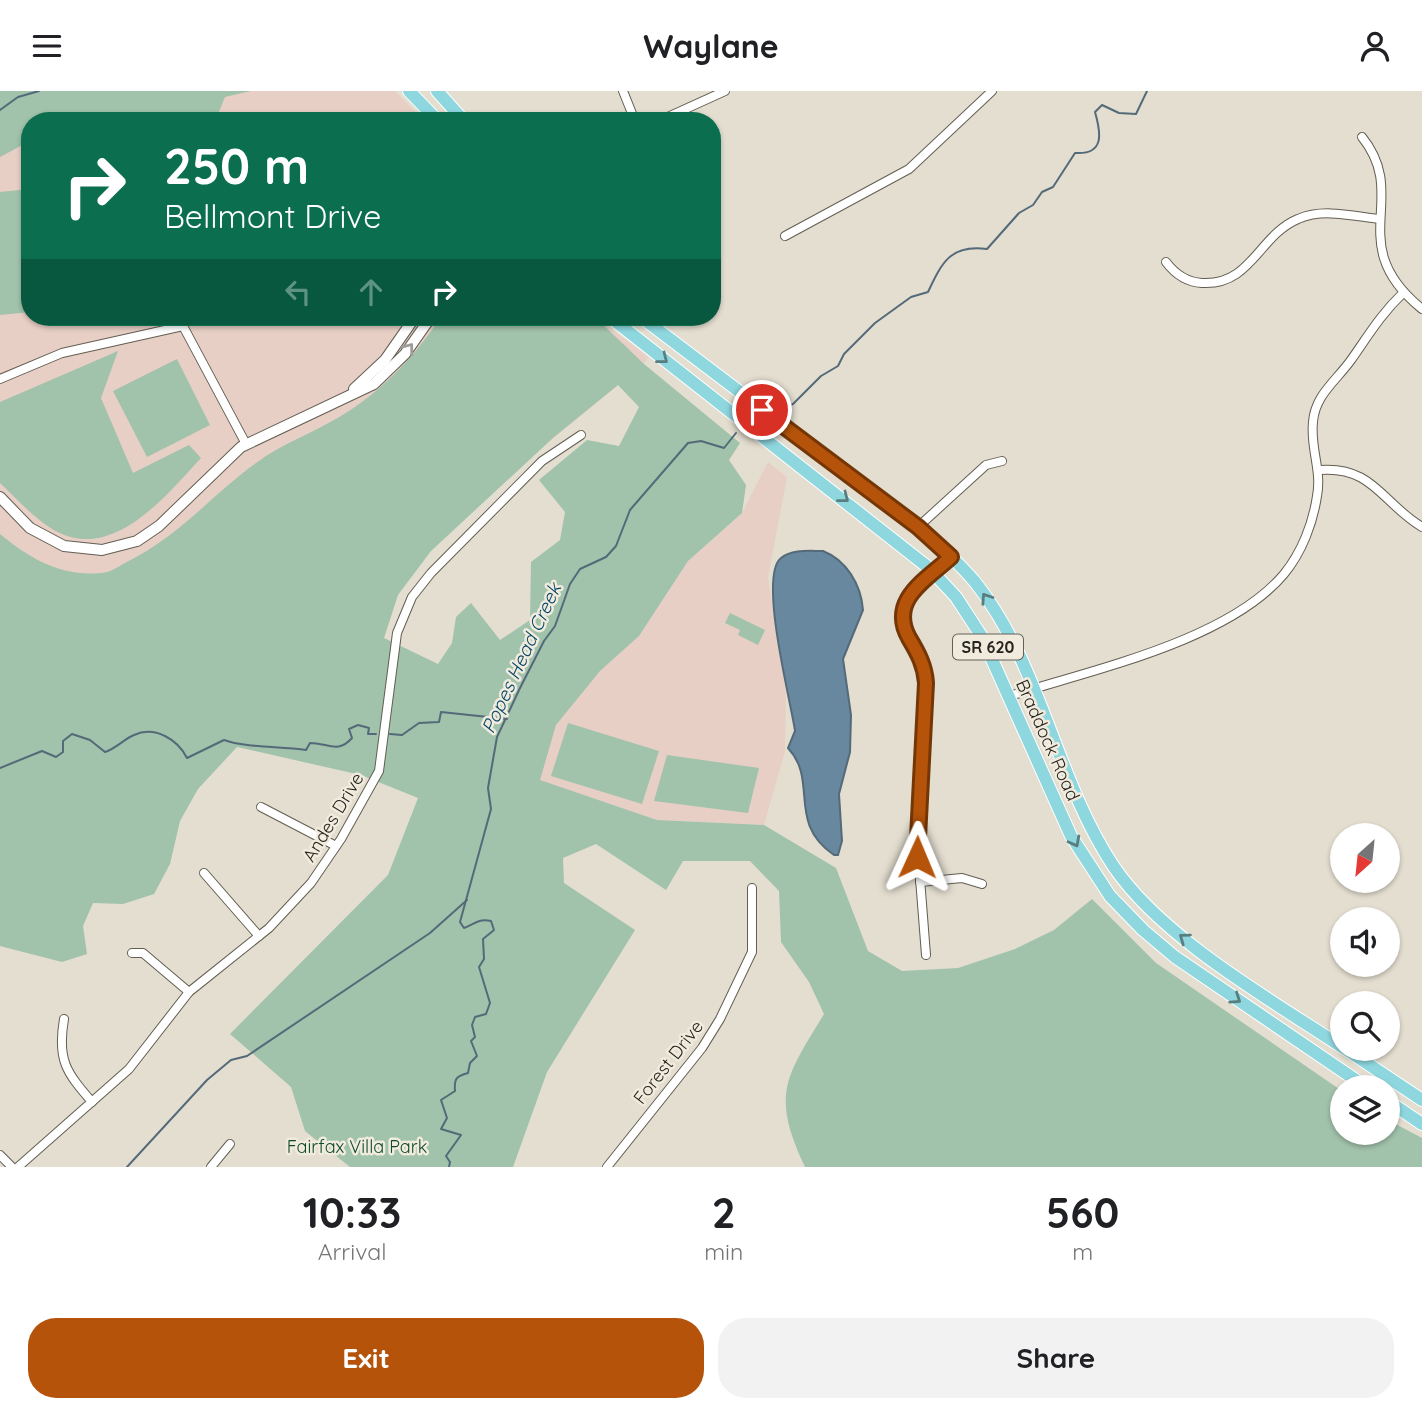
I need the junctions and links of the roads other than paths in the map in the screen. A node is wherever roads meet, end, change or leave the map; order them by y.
1 (409, 91) edge
2 (437, 91) edge
3 (623, 91) edge
4 (725, 91) edge
5 (992, 91) edge
6 (429, 112) edge
7 (456, 112) edge
8 (631, 112) edge
9 (679, 112) edge
10 (1362, 137) dead end
11 (1379, 219) junction
12 (785, 236) dead end
13 (1166, 262) dead end
14 (1403, 293) junction
15 (1422, 309) edge
16 (179, 326) edge
17 (184, 326) edge
18 (409, 326) edge
19 (425, 326) edge
20 (622, 326) edge
21 (653, 326) edge
22 (0, 379) edge
23 (342, 400) junction
24 (581, 435) dead end
25 (246, 444) junction
26 (1002, 461) dead end
27 (1320, 470) junction
28 (0, 496) edge
29 (918, 527) junction
30 (1422, 527) edge
31 (951, 557) junction
32 (934, 573) junction
33 (1033, 689) junction
34 (1010, 696) junction
35 (261, 807) dead end
36 (336, 846) junction
37 (204, 873) dead end
38 (920, 882) junction
39 (982, 884) dead end
40 (752, 888) dead end
41 (259, 936) junction
42 (132, 953) dead end
43 (926, 955) dead end
44 (189, 992) junction
45 (64, 1019) dead end
46 (1330, 1039) edge
47 (1363, 1061) edge
48 (1348, 1075) edge
49 (1422, 1100) edge
50 (92, 1102) junction
51 (1400, 1109) edge
52 (1422, 1124) edge
53 (230, 1144) dead end
54 (0, 1155) edge
55 (12, 1167) edge
56 (18, 1167) edge
57 (211, 1167) edge
58 (607, 1167) edge

1 - 6 main road
2 - 7 main road
3 - 8 street
4 - 9 street
5 - 12 street
10 - 11 street
11 - 13 street
11 - 14 street
14 - 15 street
14 - 27 street
16 - 22 street
17 - 25 street
18 - 23 street
23 -> 19 street
20 -> 32 main road, Braddock Road / SR 620
21 - 29 main road, Braddock Road / SR 620
23 - 25 street
24 - 36 street, Andes Drive
25 - 28 street
26 - 29 street
27 - 30 street
27 - 33 street
29 - 31 main road, Braddock Road / SR 620
31 - 32 street
33 -> 31 main road, Braddock Road / SR 620
32 - 34 main road, Braddock Road / SR 620
32 - 38 street
33 - 34 street
46 -> 33 main road, Braddock Road / SR 620
34 -> 48 main road, Braddock Road / SR 620
35 - 36 street
36 - 41 street, Andes Drive
37 - 41 street
38 - 39 street
38 - 43 street
40 - 58 street, Forest Drive
41 - 44 street, Andes Drive
42 - 44 street
44 - 50 street, Andes Drive
45 - 50 street
47 - 49 main road, Braddock Road / SR 620
50 - 56 street, Andes Drive
51 - 52 main road
53 - 57 street
54 - 55 street

